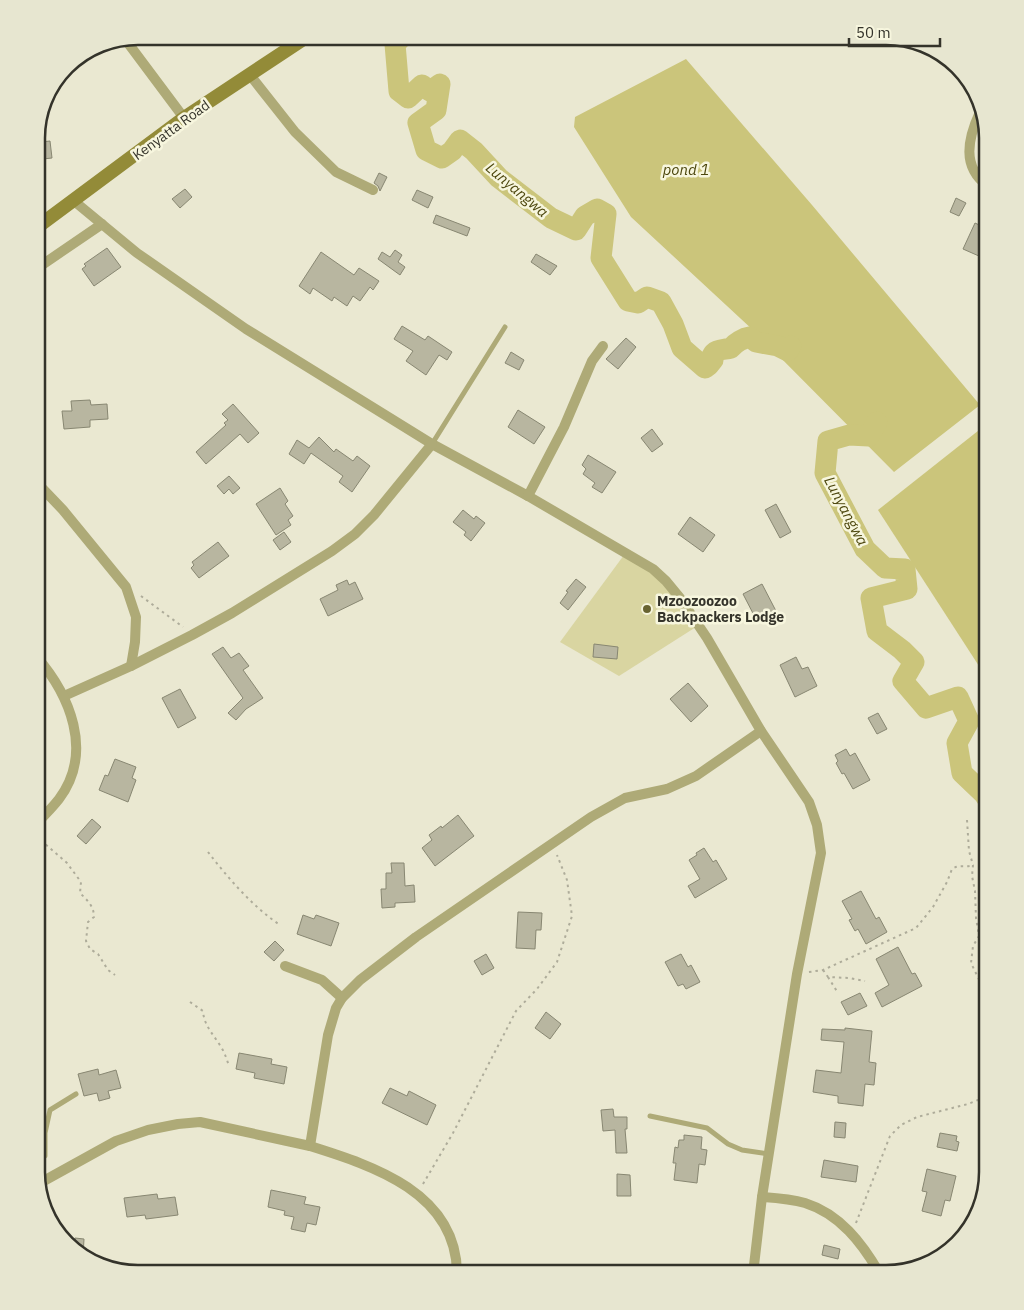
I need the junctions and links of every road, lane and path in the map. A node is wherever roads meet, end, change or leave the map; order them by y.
1 (130, 45) edge
2 (295, 45) edge
3 (250, 76) junction
4 (184, 118) junction
5 (977, 120) edge
6 (979, 178) edge
7 (373, 190) dead end
8 (74, 201) junction
9 (45, 222) edge
10 (102, 224) junction
11 (45, 264) edge
12 (505, 327) dead end
13 (603, 346) dead end
14 (432, 444) junction
15 (45, 491) edge
16 (528, 496) junction
17 (126, 586) junction
18 (188, 628) dead end
19 (45, 666) edge
20 (131, 666) junction
21 (64, 696) junction
22 (761, 731) junction
23 (45, 814) edge
24 (967, 820) dead end
25 (553, 843) junction
26 (45, 844) edge
27 (208, 852) dead end
28 (972, 864) junction
29 (280, 925) dead end
30 (979, 936) joint
31 (285, 966) dead end
32 (823, 970) junction
33 (797, 974) junction
34 (115, 976) dead end
35 (828, 977) junction
36 (979, 979) edge
37 (865, 981) dead end
38 (838, 994) dead end
39 (342, 998) junction
40 (190, 1002) dead end
41 (229, 1066) dead end
42 (76, 1094) dead end
43 (979, 1100) edge
44 (650, 1116) dead end
45 (45, 1133) edge
46 (45, 1133) edge
47 (310, 1146) junction
48 (769, 1154) junction
49 (45, 1156) edge
50 (46, 1180) edge
51 (418, 1193) junction
52 (762, 1197) junction
53 (852, 1232) junction
54 (457, 1265) edge
55 (754, 1265) edge
56 (874, 1265) edge

1 - 4 street
2 - 3 street, Kenyatta Road
3 - 4 street, Kenyatta Road
3 - 7 street
4 - 8 street, Kenyatta Road
5 - 6 street
8 - 9 street, Kenyatta Road
8 - 10 street
10 - 11 street
10 - 14 street
12 - 14 lane
13 - 16 street
14 - 16 street
14 - 20 street
15 - 17 street
16 - 22 street
17 - 18 path
17 - 20 street
19 - 21 street
20 - 21 street
21 - 23 street
22 - 25 street
22 - 33 street
24 - 28 path
25 - 39 street
25 - 51 path
26 - 34 path
27 - 29 path
28 - 30 path
28 - 32 path
30 - 36 path
31 - 39 street
32 - 33 path
32 - 35 path
33 - 48 street
35 - 37 path
35 - 38 path
39 - 47 street
40 - 41 path
42 - 45 lane
43 - 53 path
44 - 48 lane
46 - 49 lane
47 - 50 street
47 - 51 street
48 - 52 street
51 - 54 street
52 - 53 street
52 - 55 street
53 - 56 street

